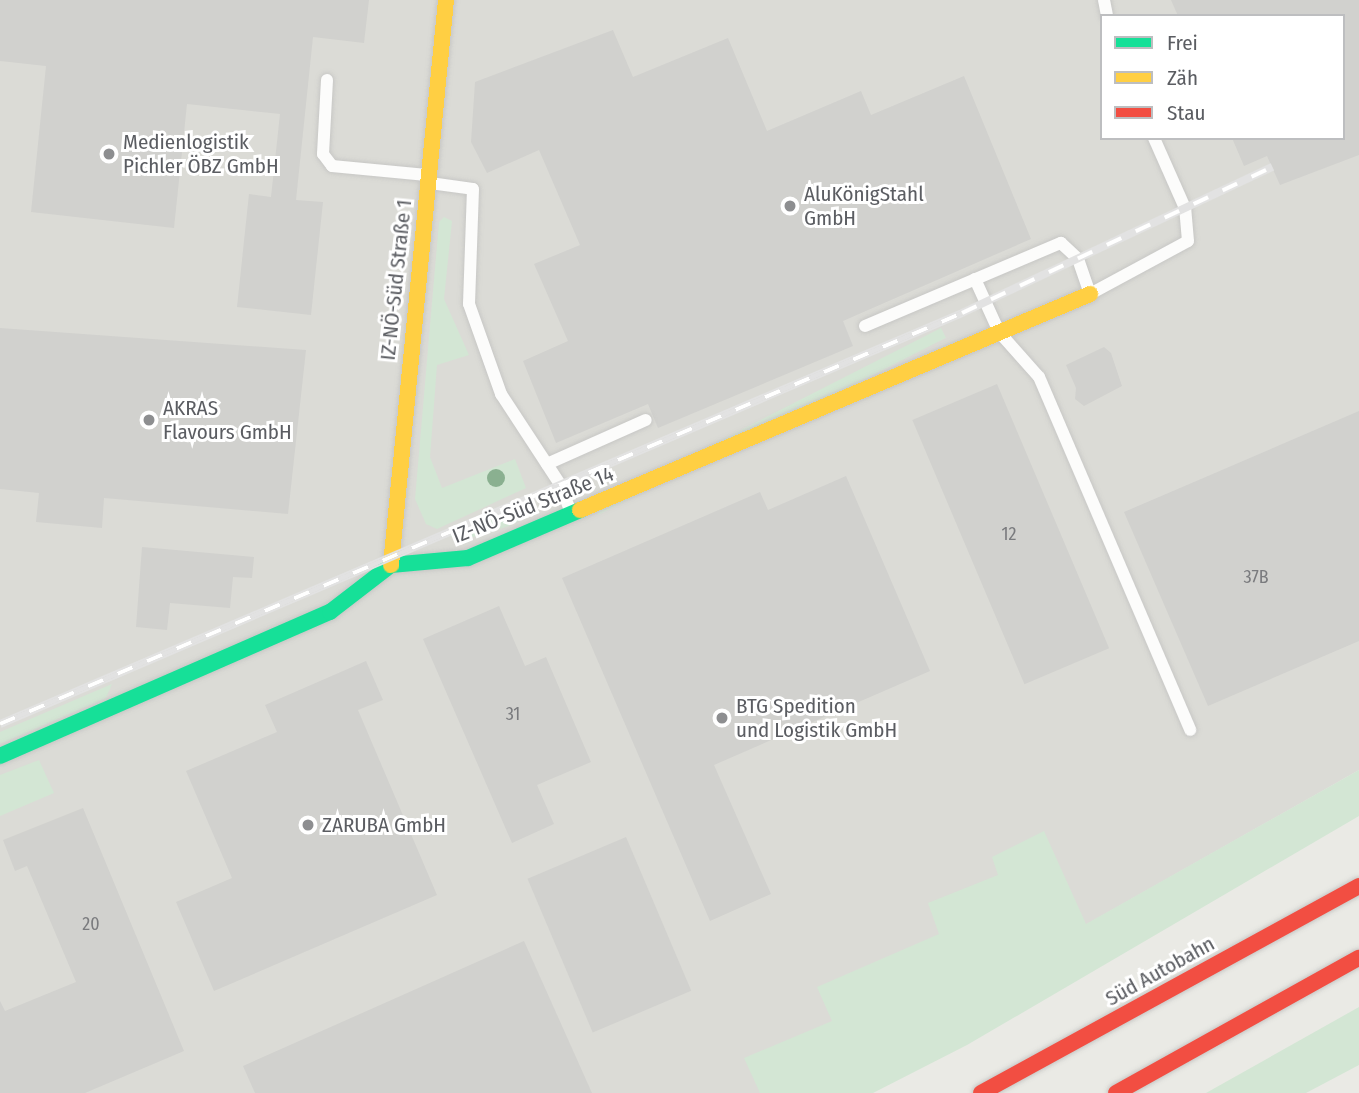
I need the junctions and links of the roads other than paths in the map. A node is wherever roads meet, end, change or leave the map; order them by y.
1 (446, 0) edge
2 (327, 80) dead end
3 (1155, 140) edge
4 (427, 179) junction
5 (975, 279) junction
6 (1090, 294) junction
7 (865, 326) dead end
8 (999, 332) junction
9 (646, 420) dead end
10 (547, 464) junction
11 (571, 512) junction
12 (391, 565) junction
13 (1190, 730) dead end
14 (0, 756) edge
15 (1359, 886) edge
16 (1359, 958) edge
17 (981, 1093) edge
18 (1116, 1093) edge

1 - 4 main road, IZ-NÖ-Süd Straße 1
2 - 4 lane
3 - 6 lane
4 - 10 lane
4 - 12 main road, IZ-NÖ-Süd Straße 1
5 - 6 lane
5 - 7 lane
5 - 8 lane
6 - 8 main road, IZ-NÖ-Süd Straße 14
8 - 11 main road, IZ-NÖ-Süd Straße 14
8 - 13 lane
9 - 10 lane
10 - 11 lane
11 - 12 main road, IZ-NÖ-Süd Straße 14
12 - 14 main road
15 - 17 main road, Süd Autobahn
16 - 18 main road

